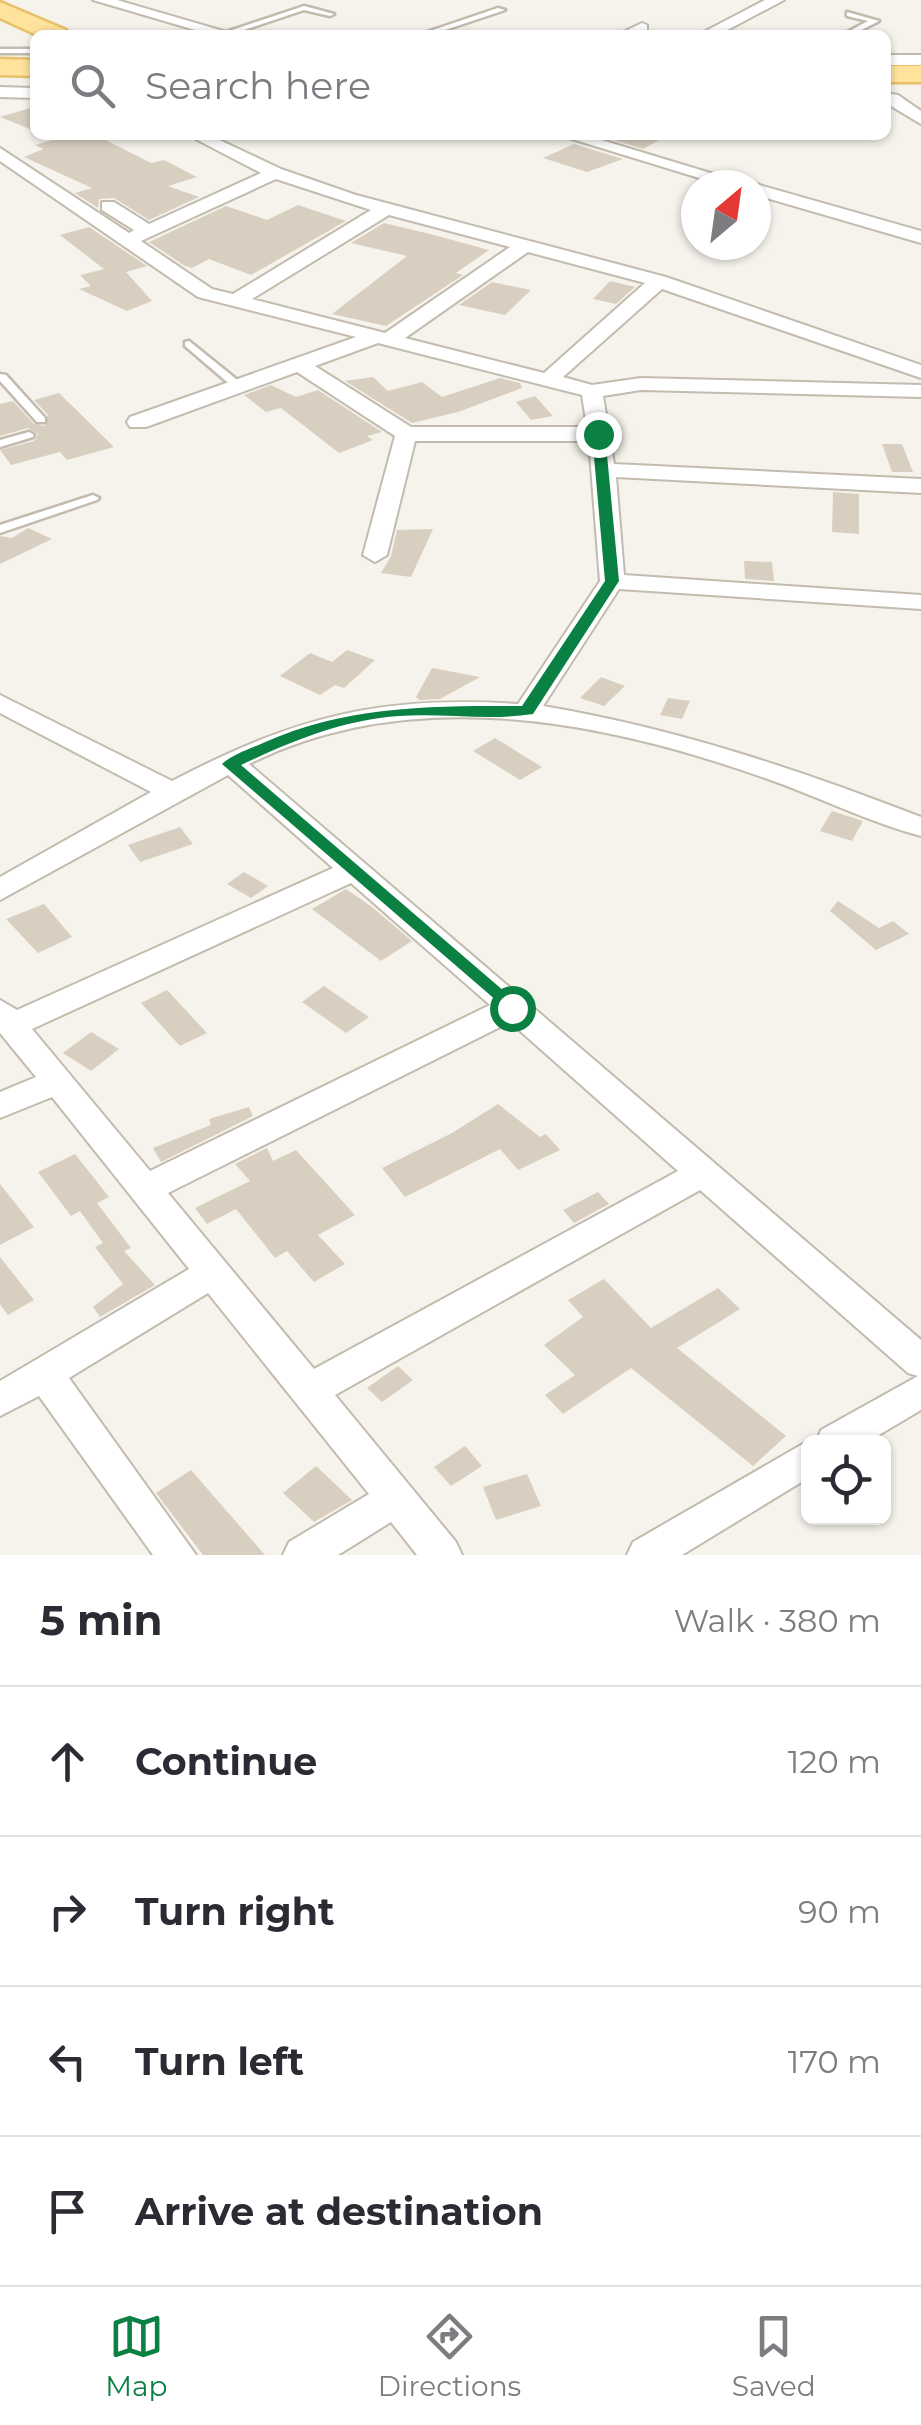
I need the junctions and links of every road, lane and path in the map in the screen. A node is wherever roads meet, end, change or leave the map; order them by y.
1 (101, 0) edge
2 (777, 0) edge
3 (0, 9) edge
4 (501, 10) dead end
5 (330, 14) dead end
6 (850, 14) dead end
7 (642, 28) dead end
8 (46, 30) edge
9 (211, 30) edge
10 (238, 30) edge
11 (438, 30) edge
12 (637, 30) edge
13 (716, 30) edge
14 (856, 30) edge
15 (0, 51) edge
16 (30, 51) edge
17 (891, 60) edge
18 (921, 60) edge
19 (0, 67) edge
20 (30, 68) edge
21 (891, 74) edge
22 (921, 74) edge
23 (0, 76) edge
24 (30, 77) edge
25 (891, 85) edge
26 (921, 86) edge
27 (0, 92) edge
28 (30, 93) edge
29 (891, 101) edge
30 (921, 119) edge
31 (207, 140) edge
32 (584, 140) edge
33 (0, 152) edge
34 (689, 170) edge
35 (275, 172) junction
36 (771, 193) edge
37 (387, 208) junction
38 (138, 236) junction
39 (921, 237) edge
40 (526, 245) junction
41 (659, 281) junction
42 (235, 301) junction
43 (382, 338) junction
44 (188, 344) dead end
45 (299, 364) junction
46 (921, 372) edge
47 (2, 377) edge
48 (548, 380) junction
49 (237, 385) junction
50 (592, 391) junction
51 (921, 391) edge
52 (19, 398) junction
53 (0, 402) edge
54 (41, 420) dead end
55 (138, 422) dead end
56 (406, 434) junction
57 (598, 434) junction
58 (29, 435) dead end
59 (0, 444) edge
60 (604, 470) junction
61 (921, 486) edge
62 (93, 498) dead end
63 (0, 529) edge
64 (374, 555) dead end
65 (612, 581) junction
66 (921, 602) edge
67 (0, 703) edge
68 (527, 710) junction
69 (230, 764) junction
70 (172, 792) junction
71 (921, 828) edge
72 (353, 870) junction
73 (0, 890) edge
74 (512, 1008) junction
75 (6, 1018) edge
76 (56, 1082) junction
77 (0, 1106) edge
78 (703, 1173) junction
79 (146, 1188) junction
80 (212, 1273) junction
81 (921, 1362) edge
82 (44, 1374) junction
83 (308, 1390) junction
84 (921, 1391) edge
85 (0, 1400) edge
86 (847, 1435) edge
87 (801, 1462) edge
88 (396, 1498) junction
89 (176, 1555) edge
90 (303, 1555) edge
91 (442, 1555) edge
92 (647, 1555) edge

1 - 9 street
2 - 13 street
3 - 8 main road
4 - 11 lane
5 - 10 lane
6 - 14 lane
7 - 12 street
15 - 16 lane
17 - 18 street
19 - 20 main road
21 - 22 main road
23 - 24 main road
25 - 26 main road
27 - 28 street
29 - 30 street
31 - 35 street
32 - 34 street
33 - 38 street
35 - 37 street
35 - 38 street
36 - 39 street
37 - 40 street
37 - 42 street
38 - 42 street
40 - 41 street
40 - 43 street
41 - 46 street
41 - 48 street
42 - 43 street
43 - 45 street
43 - 48 street
44 - 49 lane
45 - 49 street
45 - 56 street
47 - 52 lane
48 - 50 street
49 - 55 street
50 - 51 street
50 - 57 street
52 - 53 lane
52 - 54 lane
56 - 57 street
56 - 64 street
57 - 60 street
58 - 59 lane
60 - 61 street
60 - 65 street
62 - 63 lane
65 - 66 street
65 - 68 street
67 - 70 street
68 - 69 street
68 - 71 street
69 - 70 street
69 - 72 street
70 - 73 street
72 - 74 street
72 - 75 street
74 - 78 street
74 - 79 street
75 - 76 street
76 - 77 street
76 - 79 street
78 - 81 street
78 - 83 street
79 - 80 street
80 - 82 street
80 - 83 street
82 - 85 street
82 - 89 street
83 - 88 street
84 - 86 street
87 - 92 street
88 - 90 street
88 - 91 street

